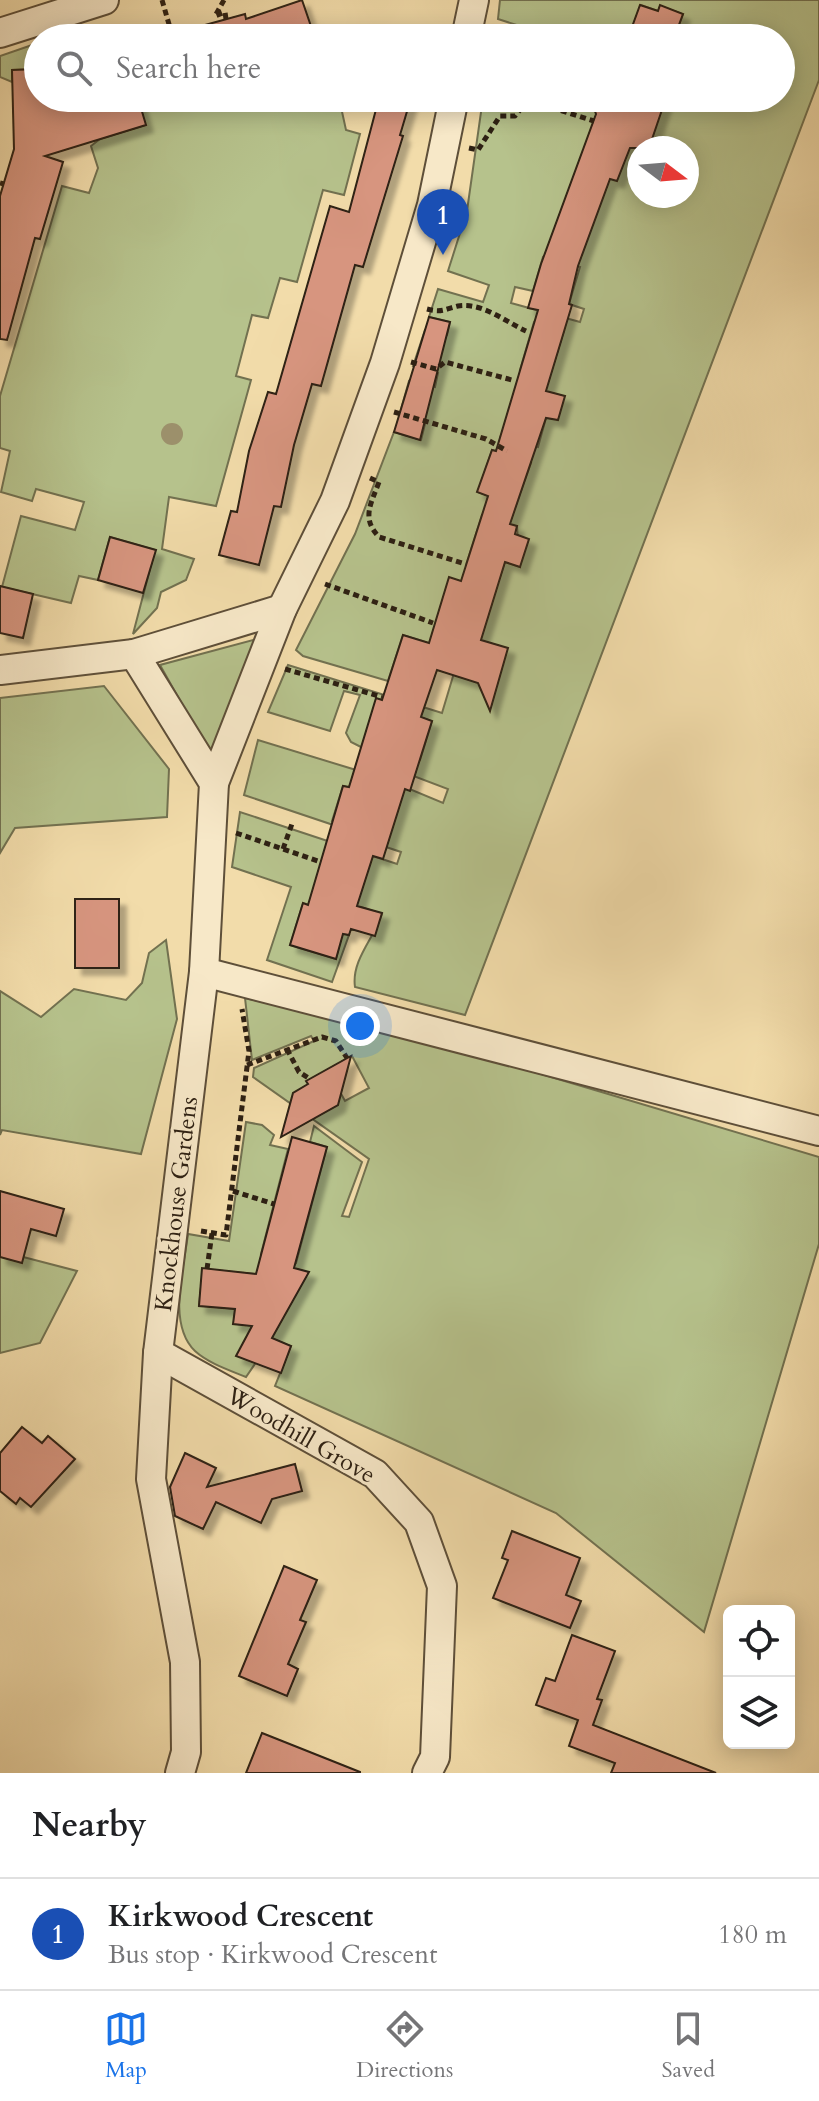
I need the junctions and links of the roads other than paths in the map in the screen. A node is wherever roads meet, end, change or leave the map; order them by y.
1 (104, 0) edge
2 (474, 0) edge
3 (66, 5) edge
4 (469, 24) edge
5 (0, 33) edge
6 (451, 112) edge
7 (282, 609) junction
8 (134, 654) junction
9 (0, 670) edge
10 (214, 783) junction
11 (217, 975) junction
12 (819, 1131) edge
13 (158, 1353) junction
14 (180, 1773) edge
15 (427, 1773) edge

1 - 3 street
2 - 4 street
3 - 5 street
6 - 7 street, Knockhouse Gardens
7 - 8 street
7 - 10 street, Knockhouse Gardens
8 - 9 street
8 - 10 street
10 - 11 street, Knockhouse Gardens
11 - 12 street
11 - 13 street, Knockhouse Gardens
13 - 14 street, Knockhouse Gardens
13 - 15 street, Woodhill Grove

